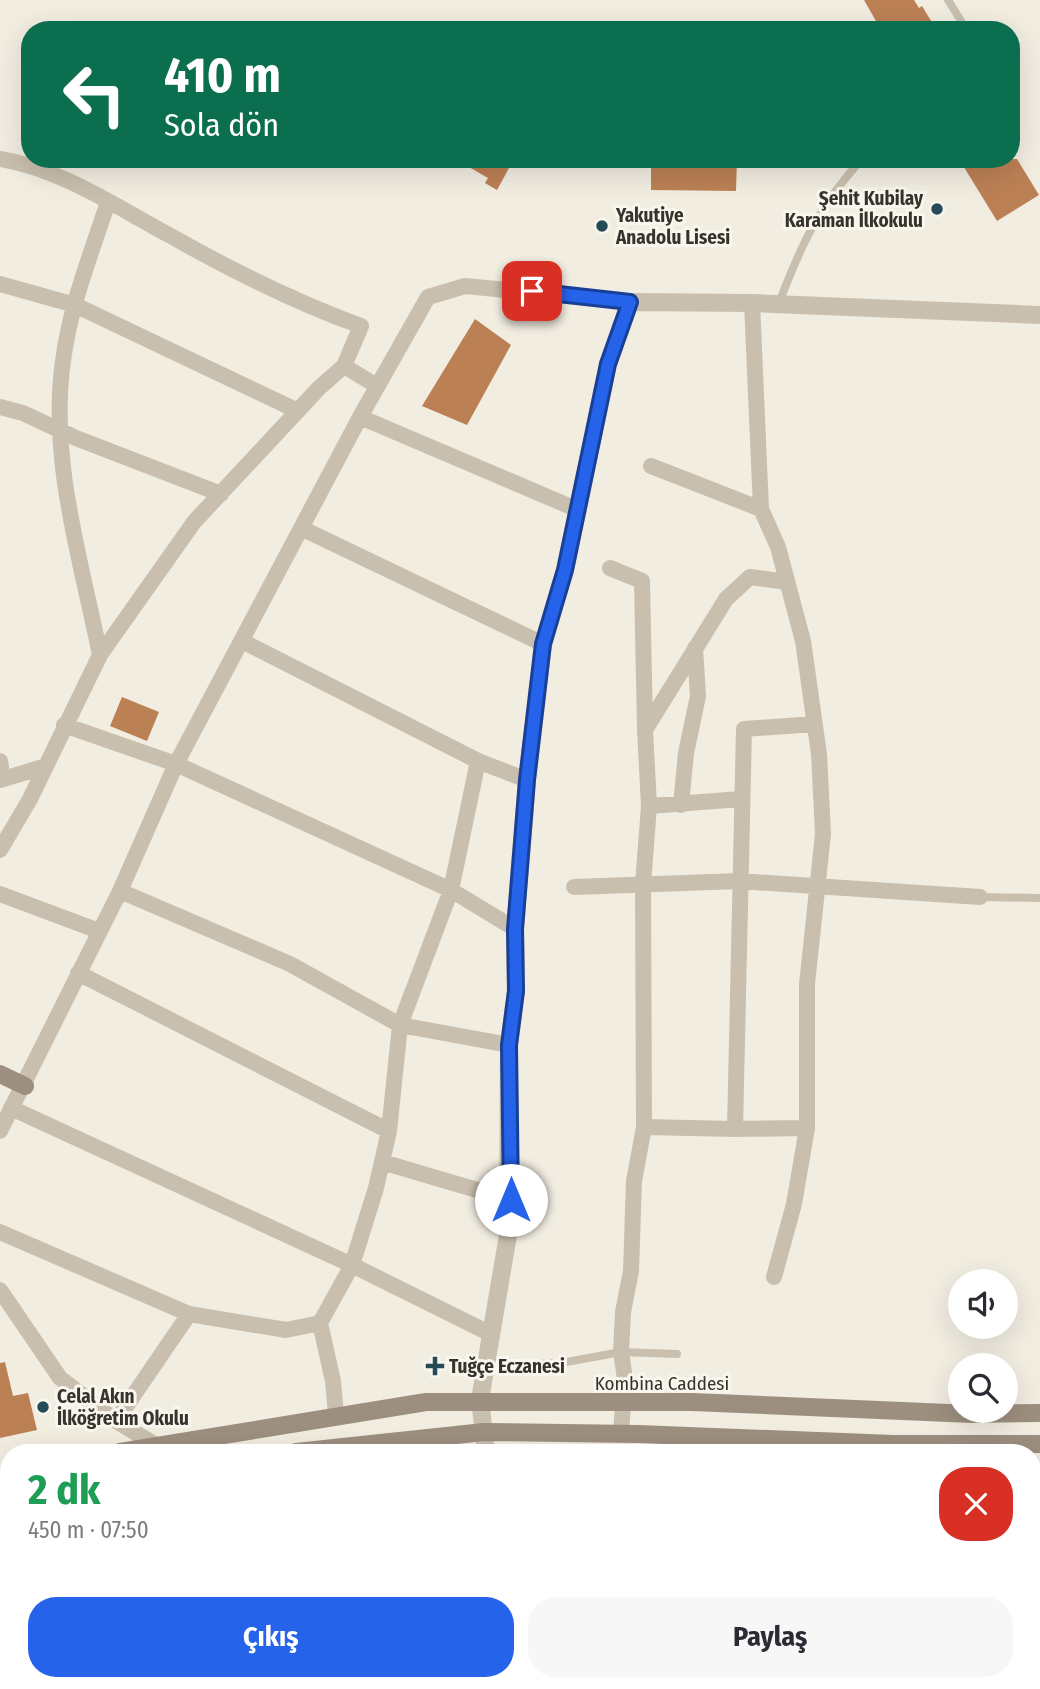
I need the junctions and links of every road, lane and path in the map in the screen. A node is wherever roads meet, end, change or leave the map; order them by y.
1 (948, 0) edge
2 (961, 21) edge
3 (0, 159) edge
4 (21, 162) edge
5 (36, 168) edge
6 (854, 168) edge
7 (108, 202) junction
8 (0, 284) edge
9 (630, 302) junction
10 (752, 303) junction
11 (778, 304) junction
12 (75, 305) junction
13 (1040, 315) edge
14 (344, 366) junction
15 (377, 386) junction
16 (0, 407) edge
17 (298, 411) junction
18 (360, 417) junction
19 (61, 431) junction
20 (651, 466) dead end
21 (221, 494) junction
22 (576, 509) junction
23 (761, 509) junction
24 (300, 528) junction
25 (610, 568) dead end
26 (787, 582) junction
27 (242, 641) junction
28 (543, 644) junction
29 (695, 648) junction
30 (100, 655) junction
31 (815, 724) junction
32 (64, 725) junction
33 (645, 730) junction
34 (0, 761) edge
35 (478, 761) junction
36 (176, 764) junction
37 (46, 766) junction
38 (2, 780) edge
39 (527, 780) junction
40 (741, 799) junction
41 (681, 805) junction
42 (649, 806) junction
43 (0, 850) edge
44 (740, 881) junction
45 (643, 884) junction
46 (817, 886) junction
47 (574, 887) dead end
48 (451, 890) junction
49 (120, 891) junction
50 (0, 894) edge
51 (980, 897) joint
52 (1040, 898) edge
53 (515, 929) junction
54 (99, 931) junction
55 (78, 973) junction
56 (400, 1026) junction
57 (509, 1045) junction
58 (0, 1074) edge
59 (25, 1086) junction
60 (12, 1108) junction
61 (644, 1128) junction
62 (807, 1128) junction
63 (736, 1129) junction
64 (0, 1131) edge
65 (389, 1131) junction
66 (382, 1162) junction
67 (511, 1200) junction
68 (0, 1231) edge
69 (352, 1265) junction
70 (774, 1277) dead end
71 (0, 1290) edge
72 (189, 1314) junction
73 (320, 1323) junction
74 (491, 1334) junction
75 (621, 1352) junction
76 (677, 1354) dead end
77 (502, 1365) dead end
78 (480, 1400) junction
79 (623, 1404) junction
80 (1040, 1413) edge
81 (336, 1415) junction
82 (116, 1421) junction
83 (484, 1432) junction
84 (621, 1433) junction
85 (154, 1444) edge
86 (162, 1444) edge
87 (371, 1444) edge
88 (485, 1444) edge
89 (705, 1444) edge

1 - 2 lane
3 - 4 street
5 - 7 street
6 - 11 lane
7 - 12 street
7 - 14 street
8 - 12 street
9 - 10 street
9 - 15 street
9 - 22 street
10 - 11 street
10 - 23 street
11 - 13 street
12 - 17 street
12 - 19 street
14 - 15 street
14 - 17 street
15 - 18 street
16 - 19 street
17 - 21 street
18 - 22 street
18 - 24 street
19 - 21 street
19 - 30 street
20 - 23 street
21 - 30 street
22 - 28 street
23 - 26 street
24 - 27 street
24 - 28 street
25 - 33 street
26 - 29 street
26 - 31 street
27 - 35 street
27 - 36 street
28 - 39 street
29 - 33 street
29 - 41 street
30 - 32 street
31 - 40 street
31 - 46 street
32 - 36 street
32 - 37 street
33 - 42 street
34 - 38 street
35 - 39 street
35 - 48 street
36 - 48 street
36 - 49 street
37 - 38 street
37 - 43 street
39 - 53 street
40 - 41 street
40 - 44 street
41 - 42 street
42 - 45 street
44 - 45 street
44 - 46 street
44 - 63 street
45 - 47 street
45 - 61 street
46 - 51 street
46 - 62 street
48 - 53 street
48 - 56 street
49 - 54 street
49 - 56 street
50 - 54 street
51 - 52 lane
53 - 57 street
54 - 55 street
55 - 59 street
55 - 65 street
56 - 57 street
56 - 65 street
57 - 67 street
58 - 59 main road
59 - 60 street
60 - 64 street
60 - 69 street
61 - 63 street
61 - 75 street
62 - 63 street
62 - 70 street
65 - 66 street
66 - 67 street
66 - 69 street
67 - 74 street
68 - 72 street
69 - 73 street
69 - 74 street
71 - 82 street
72 - 73 street
72 - 82 street
73 - 81 street
74 - 78 street
75 - 76 lane
75 - 77 lane
75 - 79 street
78 - 79 main road, Kombina Caddesi
78 - 81 main road, Kombina Caddesi
78 - 83 street
79 - 80 main road, Kombina Caddesi
79 - 84 street
81 - 86 main road, Kombina Caddesi
82 - 85 street
83 - 84 main road
83 - 87 main road
83 - 88 street
84 - 89 main road

